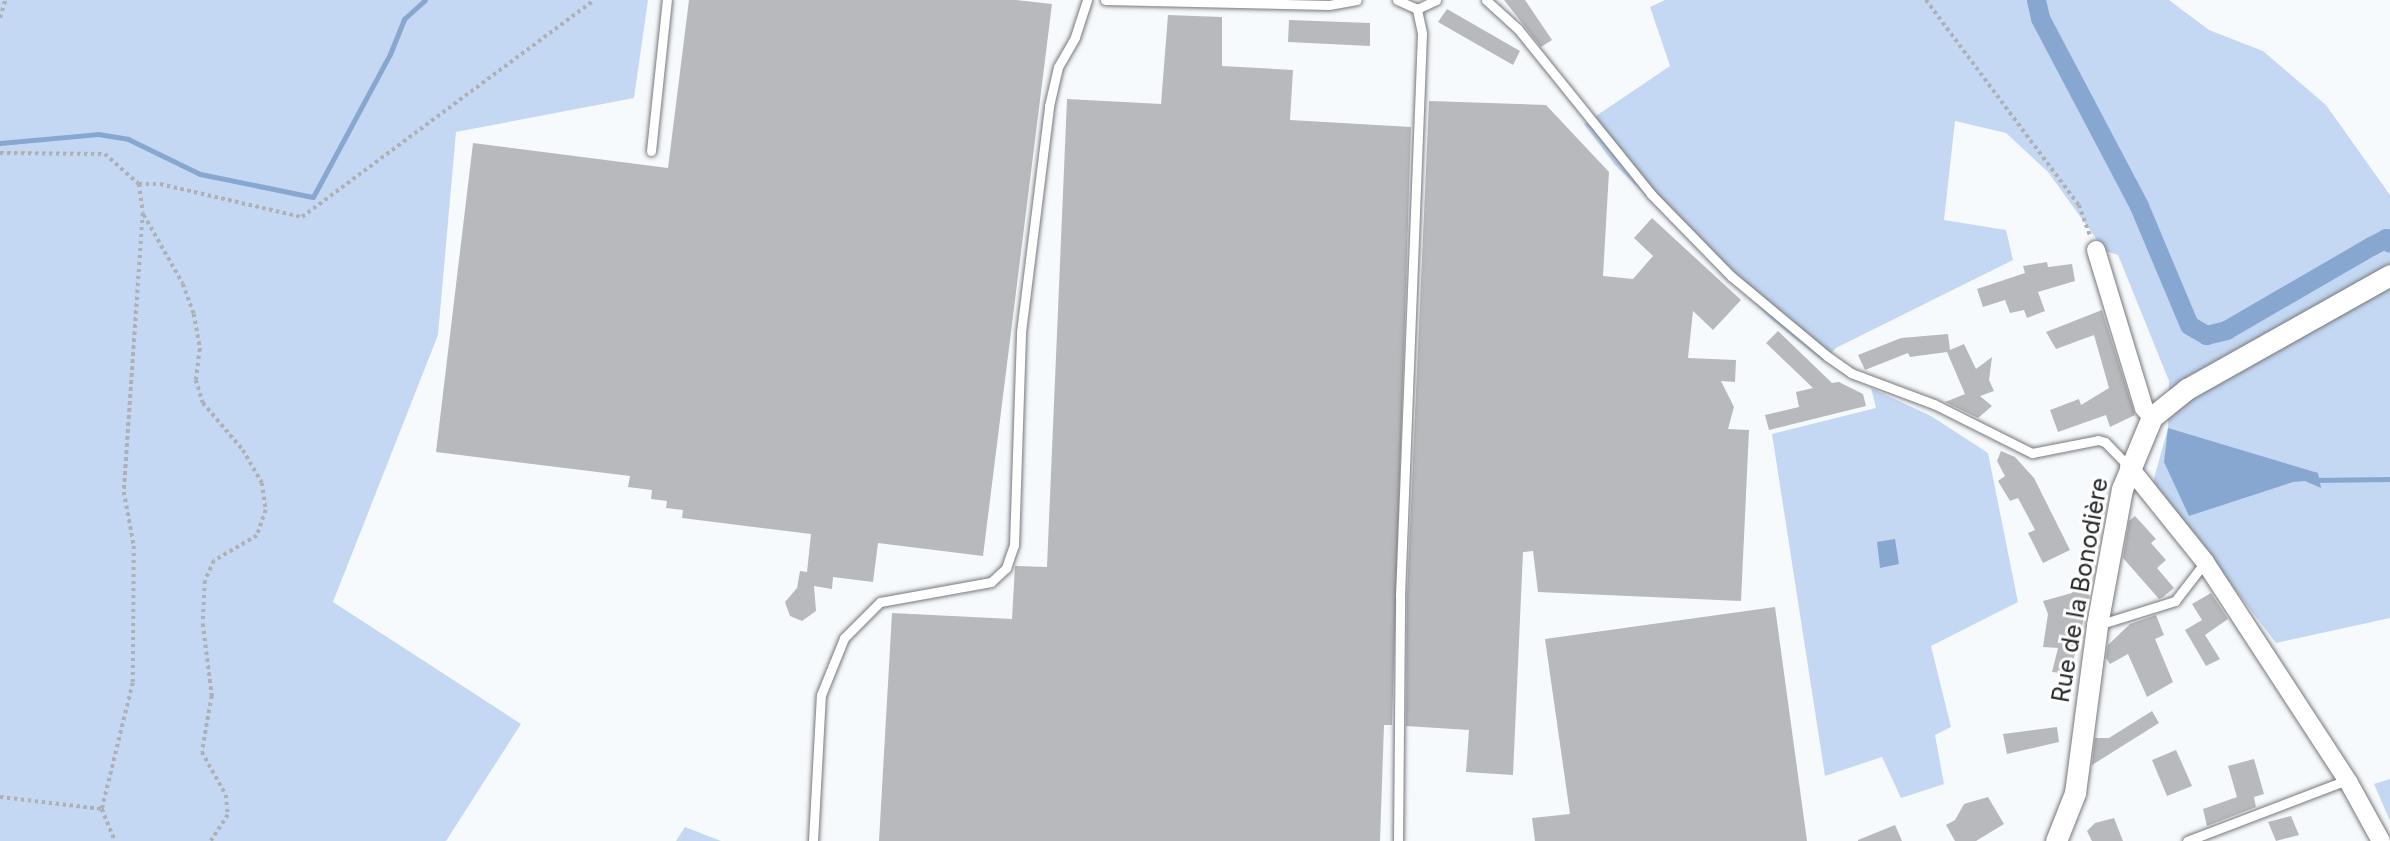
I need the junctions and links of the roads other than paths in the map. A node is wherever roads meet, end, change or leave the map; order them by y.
1 (667, 0) edge
2 (1087, 0) edge
3 (1105, 0) edge
4 (1357, 0) edge
5 (1397, 0) edge
6 (1436, 0) edge
7 (1486, 0) edge
8 (1418, 9) junction
9 (651, 151) dead end
10 (2096, 250) road end
11 (2389, 275) edge
12 (2152, 417) junction
13 (2129, 467) junction
14 (2205, 562) junction
15 (2097, 625) junction
16 (2347, 780) junction
17 (813, 841) edge
18 (1398, 841) edge
19 (2056, 841) edge
20 (2187, 841) edge
21 (2381, 841) edge

1 - 9 lane
2 - 17 lane
3 - 4 lane
5 - 8 lane
6 - 8 lane
7 - 13 lane
8 - 18 lane
10 - 12 street
11 - 12 street, Rue de la Bonodière
12 - 13 street, Rue de la Bonodière
13 - 14 street
13 - 15 street, Rue de la Bonodière
14 - 15 lane
14 - 16 street
15 - 19 street, Rue de la Bonodière
16 - 20 lane
16 - 21 street

